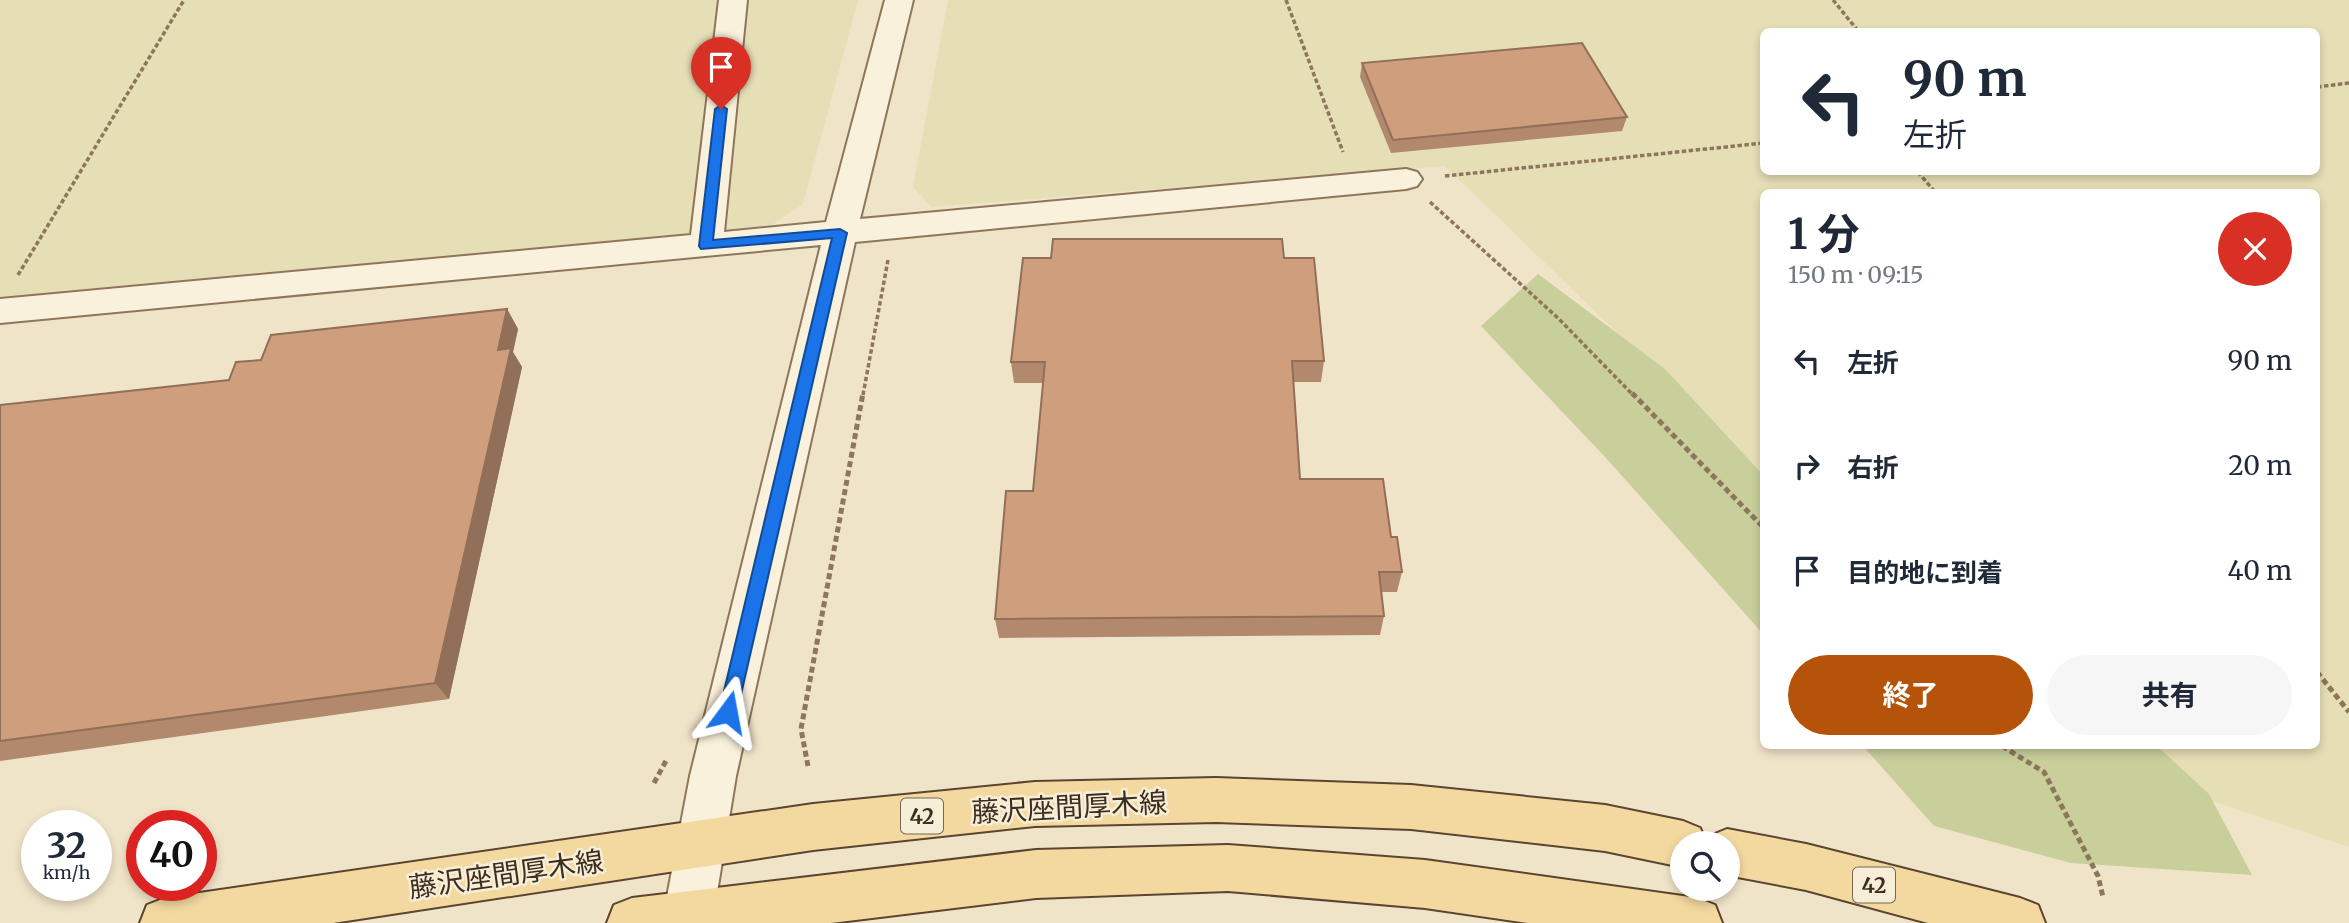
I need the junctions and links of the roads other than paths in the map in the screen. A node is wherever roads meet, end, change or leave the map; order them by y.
1 (733, 0) edge
2 (899, 0) edge
3 (1417, 190) road end
4 (840, 233) junction
5 (706, 246) junction
6 (0, 311) edge
7 (1670, 841) edge
8 (701, 845) junction
9 (1740, 854) edge
10 (688, 919) edge
11 (165, 923) edge
12 (632, 923) edge
13 (1697, 923) edge
14 (2020, 923) edge

1 - 5 street
2 - 4 street
3 - 4 street
4 - 5 street
4 - 8 street
5 - 6 street
7 - 8 main road, 藤沢座間厚木線 / 42
8 - 10 street
8 - 11 main road, 藤沢座間厚木線 / 42
9 - 14 main road, 42
10 - 12 main road
10 - 13 main road

